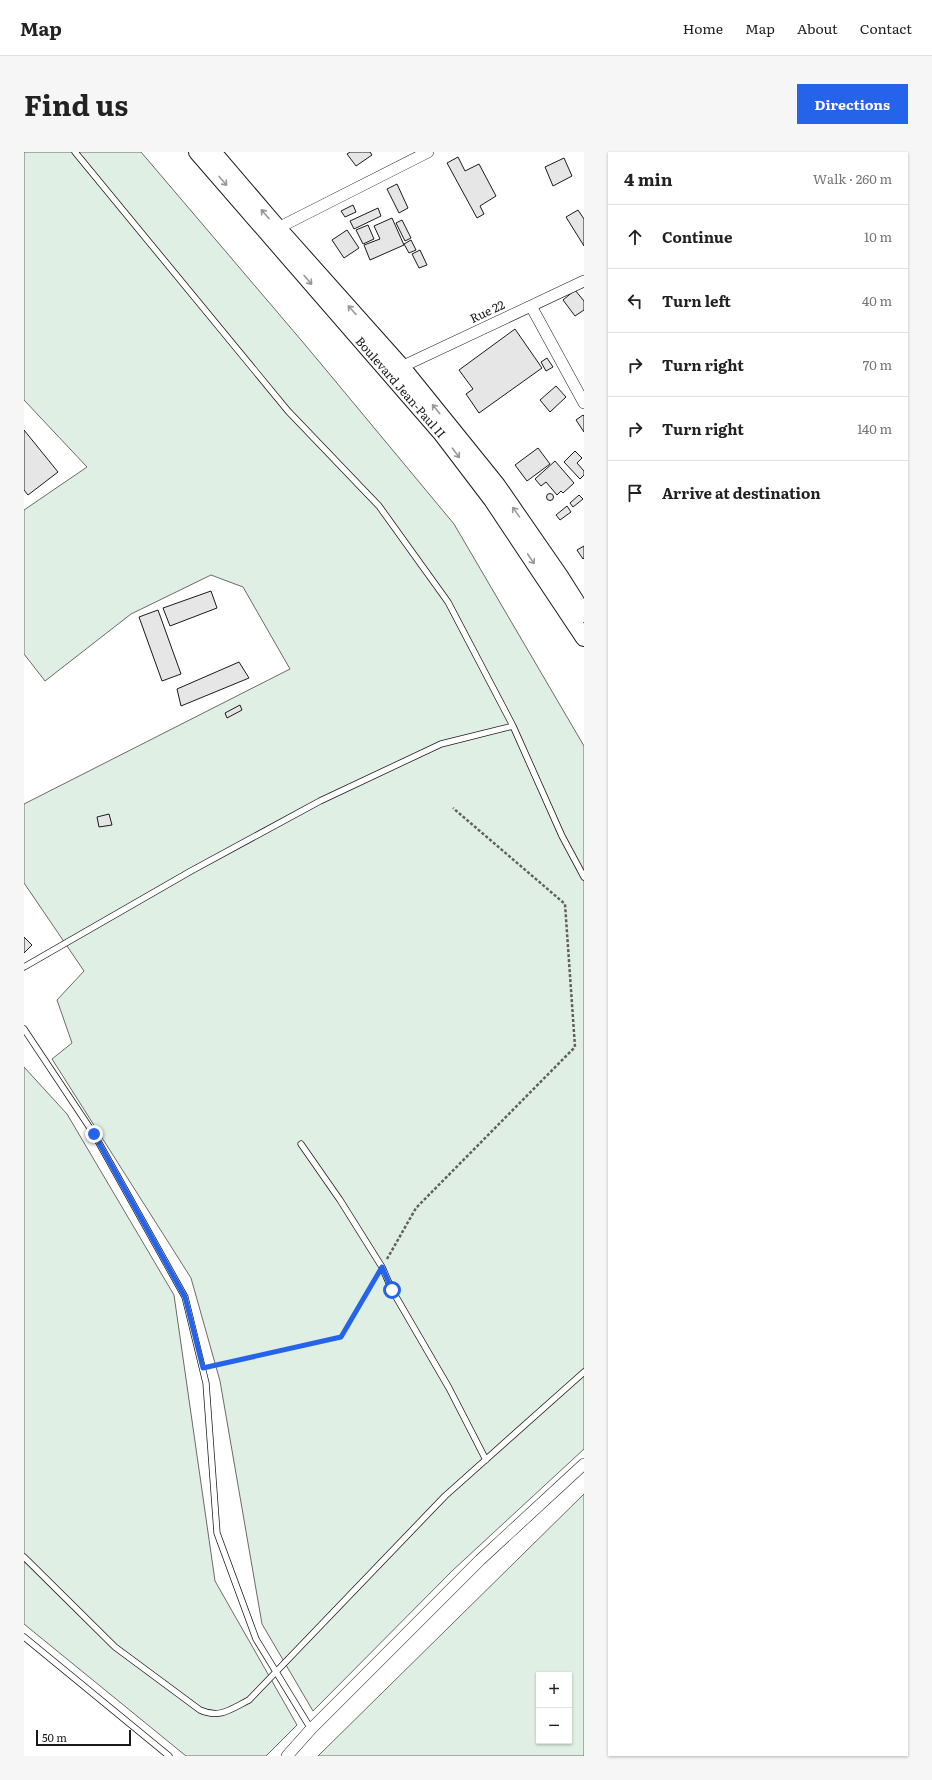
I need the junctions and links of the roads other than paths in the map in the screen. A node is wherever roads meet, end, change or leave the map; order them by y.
1 (74, 152) edge
2 (197, 152) edge
3 (213, 152) edge
4 (428, 152) edge
5 (278, 228) junction
6 (584, 281) edge
7 (530, 306) junction
8 (396, 370) junction
9 (584, 403) edge
10 (584, 614) edge
11 (584, 638) edge
12 (513, 726) junction
13 (584, 876) edge
14 (24, 967) edge
15 (24, 1028) edge
16 (301, 1144) dead end
17 (584, 1372) edge
18 (486, 1460) junction
19 (584, 1464) edge
20 (24, 1557) edge
21 (24, 1637) edge
22 (275, 1672) junction
23 (311, 1729) junction
24 (288, 1754) edge
25 (169, 1756) edge

1 - 12 lane
2 -> 8 main road, Boulevard Jean-Paul II
5 -> 3 main road, Boulevard Jean-Paul II
4 - 5 street
8 -> 5 main road, Boulevard Jean-Paul II
6 - 7 street, Rue 22
7 - 8 street, Rue 22
7 - 9 street
10 -> 8 main road, Boulevard Jean-Paul II
8 -> 11 main road, Boulevard Jean-Paul II
12 - 13 lane
12 - 14 lane
15 - 22 lane
16 - 18 lane
17 - 18 lane
18 - 22 lane
19 - 23 street
20 - 22 lane
21 - 25 lane
22 - 23 lane
23 - 24 street

